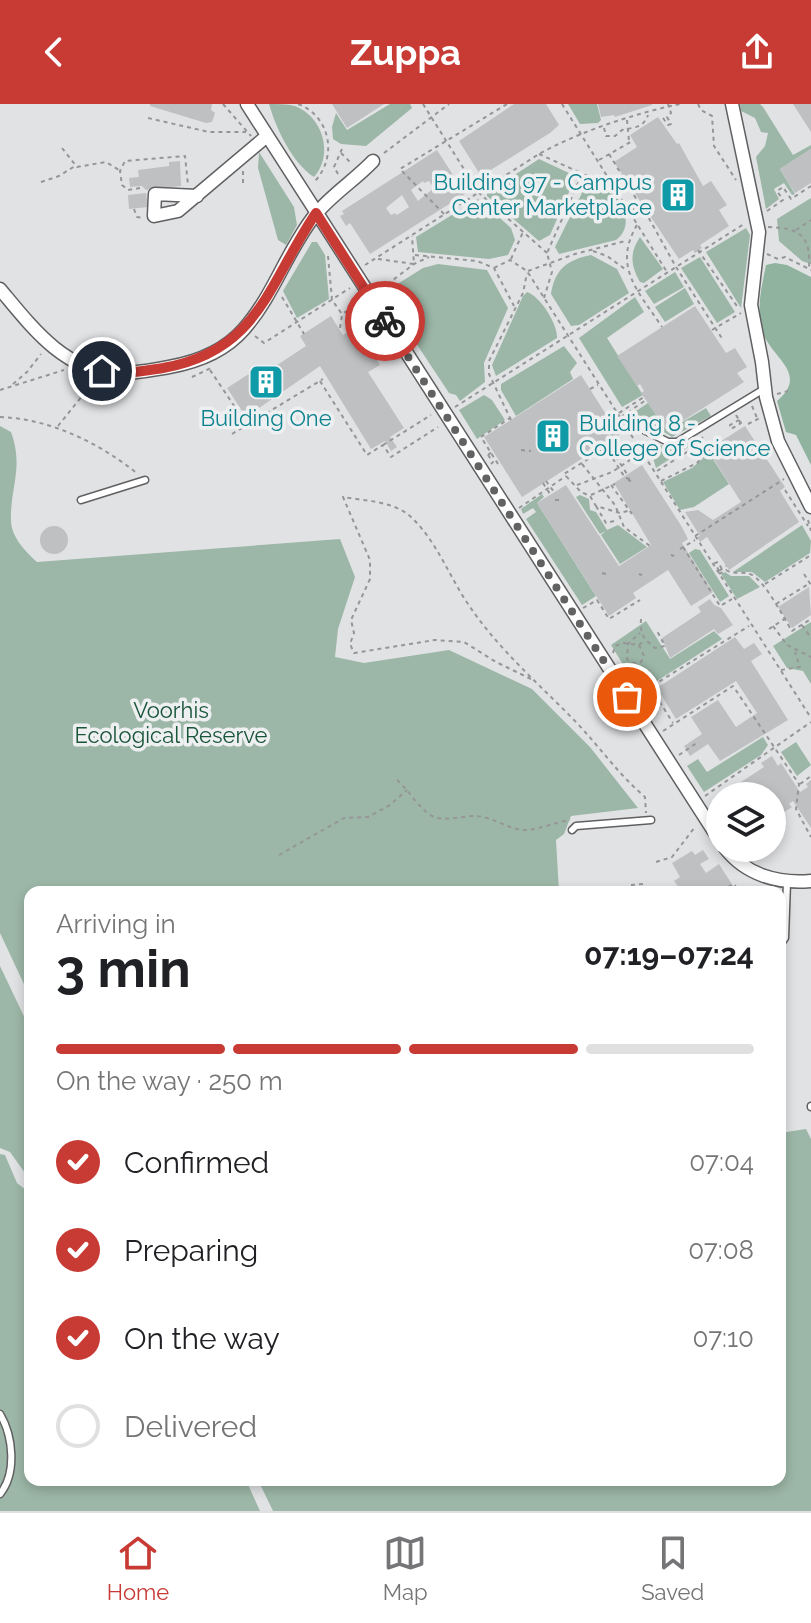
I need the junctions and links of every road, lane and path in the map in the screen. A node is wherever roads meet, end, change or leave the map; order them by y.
1 (223, 104) edge
2 (298, 104) edge
3 (309, 104) edge
4 (423, 104) edge
5 (449, 104) edge
6 (507, 104) edge
7 (562, 104) edge
8 (680, 104) edge
9 (698, 104) edge
10 (732, 104) edge
11 (652, 105) edge
12 (668, 105) edge
13 (242, 108) edge
14 (313, 110) junction
15 (636, 110) dead end
16 (654, 112) junction
17 (649, 114) junction
18 (230, 115) junction
19 (612, 115) dead end
20 (430, 116) junction
21 (637, 116) junction
22 (625, 117) junction
23 (148, 118) dead end
24 (663, 118) dead end
25 (612, 123) junction
26 (604, 128) junction
27 (628, 129) junction
28 (246, 132) junction
29 (581, 133) junction
30 (267, 136) junction
31 (253, 138) dead end
32 (446, 143) junction
33 (62, 148) dead end
34 (539, 154) junction
35 (609, 154) junction
36 (161, 159) junction
37 (598, 160) junction
38 (373, 161) joint
39 (76, 165) junction
40 (162, 166) dead end
41 (120, 171) junction
42 (466, 173) junction
43 (338, 174) dead end
44 (361, 174) junction
45 (582, 174) junction
46 (609, 178) junction
47 (456, 179) dead end
48 (315, 181) dead end
49 (41, 182) dead end
50 (811, 186) edge
51 (739, 187) dead end
52 (140, 188) dead end
53 (193, 192) joint
54 (479, 193) junction
55 (641, 204) junction
56 (134, 209) dead end
57 (771, 209) dead end
58 (630, 211) junction
59 (316, 213) junction
60 (445, 215) junction
61 (148, 218) dead end
62 (750, 220) dead end
63 (811, 220) edge
64 (638, 224) junction
65 (765, 227) dead end
66 (655, 228) junction
67 (796, 230) junction
68 (523, 232) junction
69 (412, 235) junction
70 (645, 235) junction
71 (628, 241) junction
72 (591, 250) junction
73 (699, 251) junction
74 (547, 253) junction
75 (766, 253) dead end
76 (415, 255) junction
77 (328, 256) dead end
78 (430, 257) junction
79 (376, 258) junction
80 (510, 260) junction
81 (551, 263) junction
82 (414, 264) junction
83 (365, 265) dead end
84 (676, 267) junction
85 (494, 268) junction
86 (626, 270) junction
87 (810, 270) edge
88 (527, 271) junction
89 (667, 272) junction
90 (350, 288) dead end
91 (0, 289) edge
92 (638, 290) junction
93 (379, 291) dead end
94 (281, 295) dead end
95 (543, 299) junction
96 (332, 300) junction
97 (360, 303) dead end
98 (514, 307) junction
99 (746, 309) dead end
100 (741, 313) junction
101 (342, 314) junction
102 (747, 320) dead end
103 (297, 322) junction
104 (662, 327) dead end
105 (340, 328) dead end
106 (714, 329) junction
107 (304, 334) dead end
108 (254, 335) dead end
109 (568, 336) junction
110 (723, 340) dead end
111 (49, 344) junction
112 (222, 361) dead end
113 (81, 365) junction
114 (210, 369) junction
115 (102, 371) junction
116 (192, 377) dead end
117 (493, 382) junction
118 (600, 384) junction
119 (10, 386) junction
120 (590, 389) dead end
121 (0, 390) edge
122 (788, 391) dead end
123 (769, 392) junction
124 (645, 398) dead end
125 (747, 399) junction
126 (454, 408) dead end
127 (432, 414) dead end
128 (621, 415) junction
129 (0, 417) edge
130 (758, 419) junction
131 (748, 424) dead end
132 (248, 426) junction
133 (439, 426) dead end
134 (763, 426) dead end
135 (703, 427) junction
136 (57, 428) junction
137 (640, 428) dead end
138 (232, 434) dead end
139 (625, 443) dead end
140 (383, 445) junction
141 (607, 445) junction
142 (619, 447) dead end
143 (712, 448) dead end
144 (521, 450) dead end
145 (493, 451) dead end
146 (531, 451) dead end
147 (643, 452) junction
148 (581, 463) junction
149 (498, 464) dead end
150 (490, 465) dead end
151 (621, 466) junction
152 (655, 472) junction
153 (566, 476) junction
154 (595, 478) junction
155 (145, 480) joint
156 (781, 480) dead end
157 (660, 481) junction
158 (574, 486) junction
159 (550, 487) junction
160 (603, 488) junction
161 (785, 490) dead end
162 (590, 496) junction
163 (81, 500) dead end
164 (596, 506) junction
165 (811, 507) edge
166 (518, 508) dead end
167 (620, 513) junction
168 (620, 520) junction
169 (811, 531) edge
170 (696, 538) junction
171 (650, 546) dead end
172 (811, 555) edge
173 (726, 566) dead end
174 (720, 572) junction
175 (804, 574) dead end
176 (810, 584) edge
177 (763, 585) junction
178 (733, 598) junction
179 (640, 600) dead end
180 (775, 605) junction
181 (582, 609) dead end
182 (786, 618) dead end
183 (641, 619) dead end
184 (811, 619) edge
185 (750, 625) junction
186 (801, 625) junction
187 (773, 626) junction
188 (656, 629) dead end
189 (769, 629) dead end
190 (640, 633) junction
191 (810, 635) edge
192 (644, 640) junction
193 (628, 644) junction
194 (639, 645) junction
195 (796, 651) junction
196 (612, 654) dead end
197 (811, 657) edge
198 (779, 670) junction
199 (531, 679) junction
200 (650, 687) junction
201 (638, 695) dead end
202 (811, 707) edge
203 (806, 711) junction
204 (811, 720) edge
205 (674, 724) junction
206 (662, 732) dead end
207 (698, 742) dead end
208 (774, 749) junction
209 (678, 756) dead end
210 (811, 776) edge
211 (397, 780) dead end
212 (799, 784) junction
213 (408, 789) junction
214 (704, 797) dead end
215 (706, 819) edge
216 (648, 820) joint
217 (695, 827) dead end
218 (574, 828) joint
219 (811, 837) edge
220 (279, 855) dead end
221 (656, 862) dead end
222 (742, 862) edge
223 (811, 881) edge
224 (787, 882) junction
225 (643, 884) dead end
226 (631, 885) dead end
227 (786, 910) edge
228 (0, 1414) edge
229 (0, 1494) edge

1 - 18 path
2 - 14 path
3 - 14 path
4 - 20 path
5 - 20 path
6 - 32 path
7 - 29 path
8 - 12 path
9 - 51 path
10 - 123 street
11 - 16 path
12 - 16 path
12 - 24 path
13 - 18 path
13 - 30 street
14 - 48 path
15 - 21 path
16 - 17 path
17 - 21 path
17 - 27 path
18 - 28 path
19 - 25 path
20 - 32 path
20 - 38 path
21 - 22 path
22 - 25 path
22 - 27 path
23 - 28 path
25 - 26 path
26 - 27 path
26 - 29 path
27 - 35 path
28 - 31 path
29 - 34 path
29 - 37 path
30 - 53 street
30 - 59 street
32 - 42 path
32 - 60 path
33 - 39 path
34 - 45 path
34 - 54 path
35 - 37 path
35 - 55 path
36 - 40 path
36 - 41 path
36 - 53 path
37 - 46 path
38 - 44 street
39 - 41 path
39 - 49 path
41 - 52 path
42 - 47 path
42 - 54 path
43 - 44 path
44 - 59 street
45 - 46 path
45 - 74 path
46 - 58 path
50 - 57 path
54 - 60 path
54 - 68 path
55 - 58 path
55 - 66 path
56 - 61 path
58 - 64 path
59 - 115 street
59 - 215 street
60 - 69 path
62 - 73 path
63 - 67 path
64 - 70 path
64 - 71 path
65 - 67 path
66 - 70 path
66 - 84 path
67 - 87 path
68 - 74 path
68 - 80 path
69 - 76 path
69 - 79 path
70 - 89 path
71 - 72 path
71 - 86 path
72 - 81 path
72 - 86 path
73 - 84 path
73 - 100 path
74 - 81 path
75 - 87 path
76 - 78 path
76 - 82 path
77 - 96 path
78 - 82 path
78 - 85 path
79 - 82 path
79 - 83 path
80 - 85 path
80 - 88 path
81 - 88 path
81 - 95 path
82 - 93 path
84 - 89 path
84 - 106 path
85 - 98 path
86 - 92 path
88 - 95 path
88 - 98 path
89 - 92 path
90 - 96 path
91 - 111 street
92 - 104 path
92 - 109 path
94 - 103 path
95 - 109 path
96 - 101 path
96 - 103 path
97 - 101 path
98 - 117 path
99 - 100 path
100 - 102 path
100 - 106 path
101 - 105 path
103 - 107 path
103 - 108 path
106 - 110 path
109 - 117 path
109 - 118 path
111 - 113 street
111 - 119 path
112 - 114 path
113 - 115 street
113 - 119 path
114 - 116 path
114 - 132 path
115 - 136 path
117 - 126 path
117 - 149 path
118 - 120 path
118 - 128 path
119 - 121 path
122 - 123 path
123 - 125 lane
123 - 165 street
124 - 128 path
125 - 130 path
125 - 135 lane
127 - 140 path
128 - 147 path
129 - 136 path
130 - 131 path
130 - 134 path
132 - 138 path
132 - 140 path
133 - 140 path
135 - 137 lane
135 - 152 path
136 - 155 path
139 - 142 path
141 - 148 path
141 - 151 path
141 - 151 path, bridge
143 - 157 path
144 - 146 path
145 - 150 path, bridge
147 - 151 path
147 - 152 path
148 - 153 path
148 - 154 path
151 - 154 path
152 - 157 path
153 - 158 path
153 - 159 path
154 - 158 path
154 - 160 path
155 - 163 lane
156 - 170 path
157 - 170 path
158 - 162 path
159 - 159 path, bridge
159 - 166 path
160 - 162 path
160 - 167 path
160 - 167 path
161 - 169 path
162 - 164 path
164 - 167 path
164 - 168 path
167 - 168 path
168 - 171 path
170 - 174 path
170 - 178 path
172 - 177 path
173 - 174 path, bridge
174 - 177 path
174 - 178 path
175 - 176 path
176 - 180 path
177 - 180 path
178 - 185 path
179 - 181 path
180 - 186 path
182 - 187 path, bridge
183 - 190 path
184 - 186 path
185 - 198 path
185 - 200 path
186 - 191 path
187 - 189 path, bridge
187 - 195 path
188 - 192 path
190 - 192 path
190 - 193 path
192 - 194 path
193 - 194 path
193 - 194 path
193 - 196 path
195 - 197 path
195 - 198 path
198 - 203 path
199 - 199 path
199 - 216 path
200 - 201 path
200 - 205 path
202 - 203 path
203 - 204 path
204 - 208 path
205 - 206 path
205 - 208 path
207 - 209 path
208 - 212 path
208 - 214 path
210 - 212 path
211 - 213 path
212 - 219 path
213 - 218 path
213 - 220 path
216 - 218 lane
217 - 221 path
222 - 224 street
223 - 224 street
224 - 227 lane
225 - 226 path
228 - 229 lane

